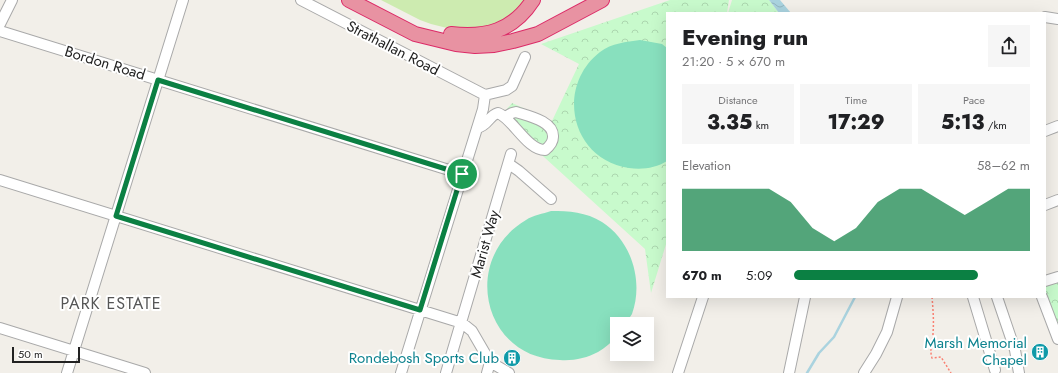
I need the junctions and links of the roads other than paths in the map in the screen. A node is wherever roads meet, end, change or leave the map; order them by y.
1 (12, 0) edge
2 (183, 0) edge
3 (301, 0) edge
4 (349, 0) edge
5 (370, 0) edge
6 (533, 0) edge
7 (602, 0) edge
8 (1046, 18) edge
9 (1058, 19) edge
10 (0, 24) edge
11 (0, 31) edge
12 (525, 57) dead end
13 (158, 80) junction
14 (485, 95) junction
15 (505, 117) junction
16 (1058, 126) edge
17 (477, 128) junction
18 (1046, 131) edge
19 (512, 154) dead end
20 (509, 164) junction
21 (462, 174) junction
22 (0, 180) edge
23 (551, 199) dead end
24 (1058, 200) edge
25 (1046, 205) edge
26 (116, 216) junction
27 (1058, 276) edge
28 (1046, 282) edge
29 (703, 298) edge
30 (805, 298) edge
31 (897, 298) edge
32 (973, 298) edge
33 (997, 298) edge
34 (1042, 298) edge
35 (420, 310) junction
36 (462, 323) junction
37 (0, 328) edge
38 (1058, 339) edge
39 (74, 351) junction
40 (490, 362) junction
41 (995, 370) dead end
42 (67, 373) edge
43 (145, 373) edge
44 (401, 373) edge
45 (446, 373) edge
46 (487, 373) edge
47 (509, 373) edge
48 (678, 373) edge
49 (789, 373) edge
50 (864, 373) edge
51 (1018, 373) edge

1 - 10 street
2 - 13 street
3 - 14 street, Strathallan Road
4 - 7 highway
5 - 6 highway
8 - 9 street
11 - 13 street, Bordon Road
12 - 14 street
13 - 21 street, Bordon Road
13 - 26 street
14 - 17 street
15 - 15 street
15 - 17 street
16 - 18 street
17 - 21 street
19 - 20 street, Marist Way
20 - 23 street
20 - 36 street, Marist Way
21 - 35 street
22 - 26 street
24 - 25 street
26 - 35 street
26 - 39 street
27 - 28 street
29 - 48 street
30 - 49 street
31 - 50 street
32 - 41 street
33 - 51 street
34 - 38 street
35 - 36 street
35 - 44 street
36 - 40 street
36 - 45 street, Marist Way
37 - 39 street
39 - 42 street
39 - 43 street
40 - 46 street
40 - 47 street

